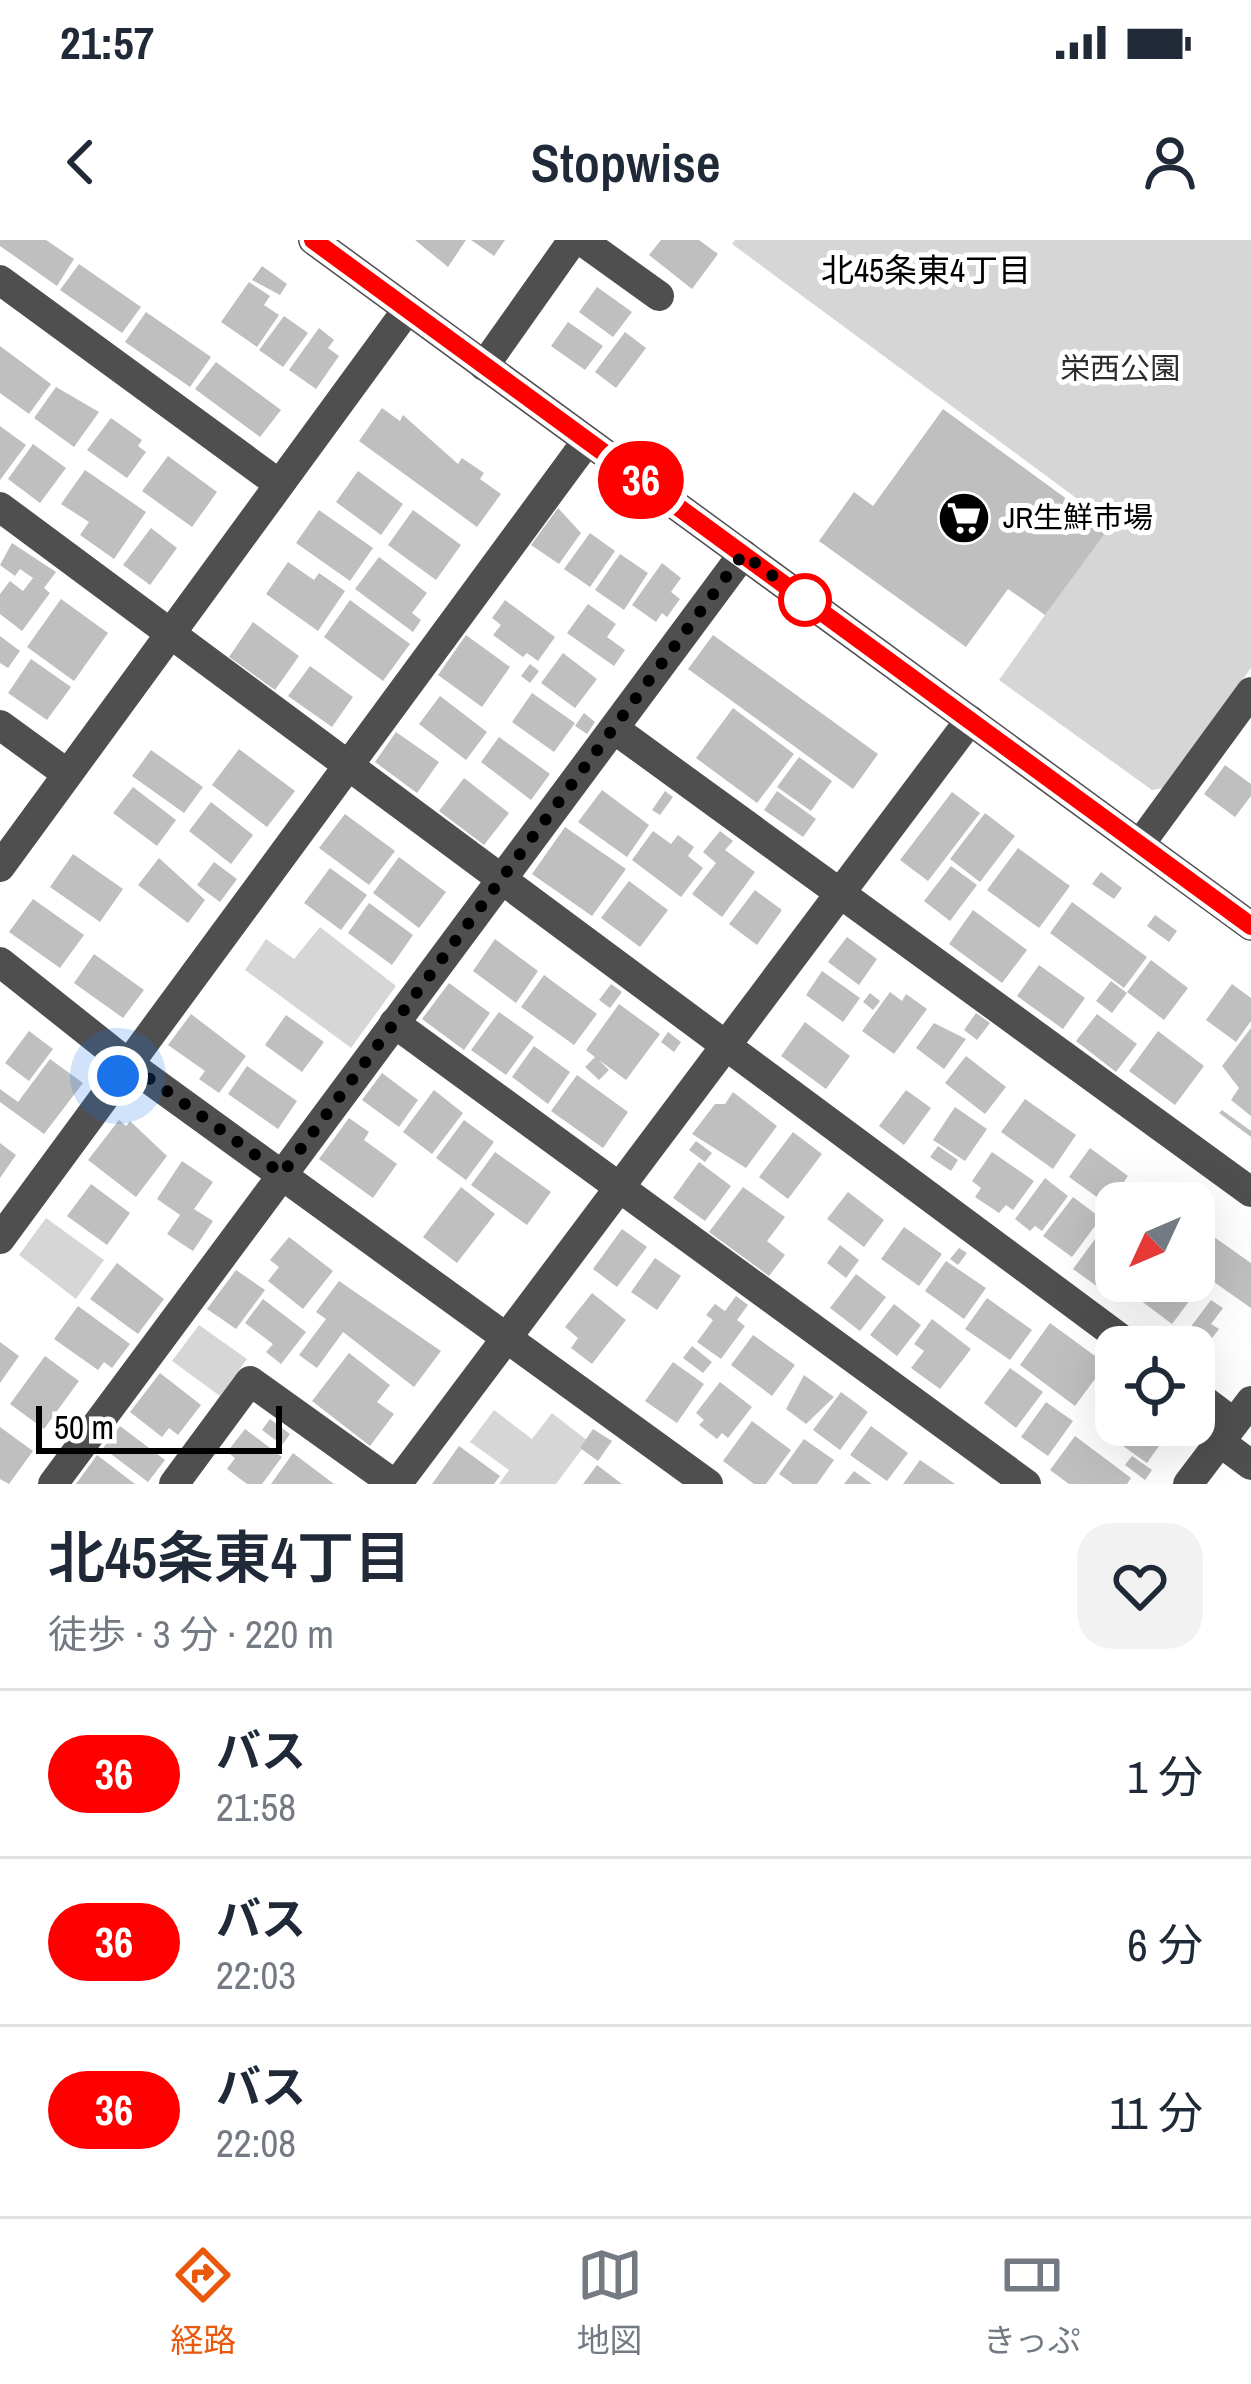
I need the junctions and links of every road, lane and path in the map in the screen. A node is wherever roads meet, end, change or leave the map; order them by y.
1 (313, 240) edge
2 (577, 240) edge
3 (0, 280) edge
4 (659, 296) dead end
5 (407, 310) junction
6 (484, 366) junction
7 (587, 441) junction
8 (279, 484) junction
9 (0, 507) edge
10 (743, 554) junction
11 (170, 634) junction
12 (1251, 692) edge
13 (970, 720) junction
14 (0, 725) edge
15 (617, 731) junction
16 (349, 764) junction
17 (66, 773) junction
18 (1140, 844) junction
19 (0, 867) edge
20 (504, 879) junction
21 (839, 896) junction
22 (1251, 926) edge
23 (0, 962) edge
24 (394, 1023) junction
25 (728, 1044) junction
26 (128, 1063) junction
27 (282, 1174) junction
28 (620, 1188) junction
29 (1251, 1192) edge
30 (0, 1239) edge
31 (1104, 1326) edge
32 (507, 1337) junction
33 (1235, 1422) edge
34 (1251, 1465) edge
35 (53, 1484) edge
36 (174, 1484) edge
37 (395, 1484) edge
38 (708, 1484) edge
39 (1026, 1484) edge
40 (1189, 1484) edge

1 - 5 street
2 - 4 street
2 - 6 street
3 - 8 street
5 - 6 street
5 - 8 street
6 - 7 street
7 - 10 street
7 - 16 street
8 - 11 street
9 - 11 street
10 - 13 street
10 - 15 street
11 - 16 street
11 - 17 street
12 - 18 street
13 - 18 street
13 - 21 street
14 - 17 street
15 - 20 street
15 - 21 street
16 - 20 street
16 - 26 street
17 - 19 street
18 - 22 street
20 - 24 street
20 - 25 street
21 - 25 street
21 - 29 street
23 - 26 street
24 - 27 street
24 - 28 street
25 - 28 street
25 - 31 street
26 - 27 street
26 - 30 street
27 - 32 street
27 - 35 street
28 - 32 street
28 - 39 street
32 - 37 street
32 - 38 street
33 - 34 street
33 - 40 street
36 - 37 street

